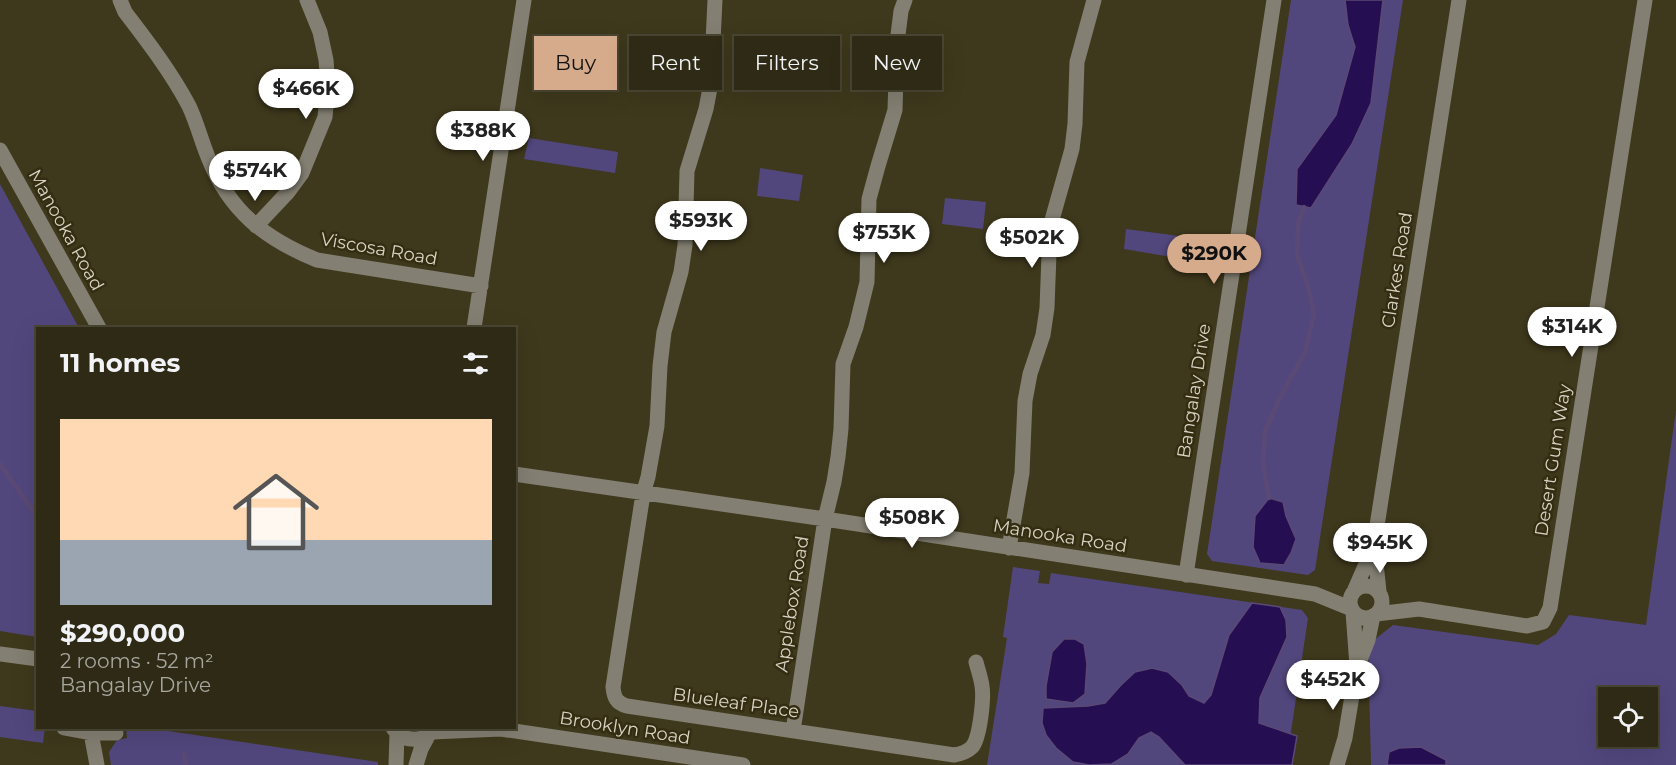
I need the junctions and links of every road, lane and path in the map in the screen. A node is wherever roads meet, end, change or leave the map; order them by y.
1 (120, 0) edge
2 (307, 0) edge
3 (524, 0) edge
4 (715, 0) edge
5 (905, 0) edge
6 (1094, 0) edge
7 (1274, 0) edge
8 (1459, 0) edge
9 (1645, 0) edge
10 (0, 150) edge
11 (256, 226) junction
12 (481, 286) junction
13 (98, 327) edge
14 (474, 327) edge
15 (516, 474) edge
16 (643, 494) junction
17 (825, 519) junction
18 (1374, 545) junction
19 (1009, 548) junction
20 (1186, 575) junction
21 (1354, 590) junction
22 (1380, 592) junction
23 (1315, 594) junction
24 (1419, 609) junction
25 (1352, 611) junction
26 (1375, 615) junction
27 (0, 654) edge
28 (36, 659) edge
29 (976, 662) dead end
30 (1357, 666) junction
31 (69, 729) edge
32 (393, 729) edge
33 (483, 729) edge
34 (507, 729) edge
35 (793, 731) junction
36 (432, 732) edge
37 (91, 733) junction
38 (116, 733) dead end
39 (1338, 764) edge
40 (97, 765) edge
41 (396, 765) edge
42 (416, 765) edge
43 (743, 765) edge

1 - 11 street, Viscosa Road
2 - 11 street
3 - 12 street
4 - 16 street
5 - 17 street, Applebox Road
6 - 19 street
7 - 20 street, Bangalay Drive
8 - 18 street, Clarkes Road
9 - 24 street, Desert Gum Way
10 - 13 street, Manooka Road
11 - 12 street, Viscosa Road
12 - 14 street
15 - 16 street, Manooka Road
16 - 17 street, Manooka Road
16 - 35 street, Blueleaf Place
17 - 19 street, Manooka Road
17 - 35 street, Applebox Road
18 - 21 street, Clarkes Road
18 - 22 street, Clarkes Road
19 - 20 street, Manooka Road
20 - 23 street, Manooka Road
21 - 22 street
21 - 23 street, Manooka Road
21 - 25 street
22 - 24 street, Desert Gum Way
22 - 26 street
23 - 25 street, Manooka Road
24 - 26 street, Desert Gum Way
25 - 26 street
25 - 30 street
26 - 30 street
27 - 28 street
29 - 35 street, Blueleaf Place
30 - 39 street
31 - 37 street
32 - 36 street, Brooklyn Road
32 - 41 street
33 - 36 street, Brooklyn Road
34 - 43 street, Brooklyn Road
36 - 42 street
37 - 38 street
37 - 40 street

